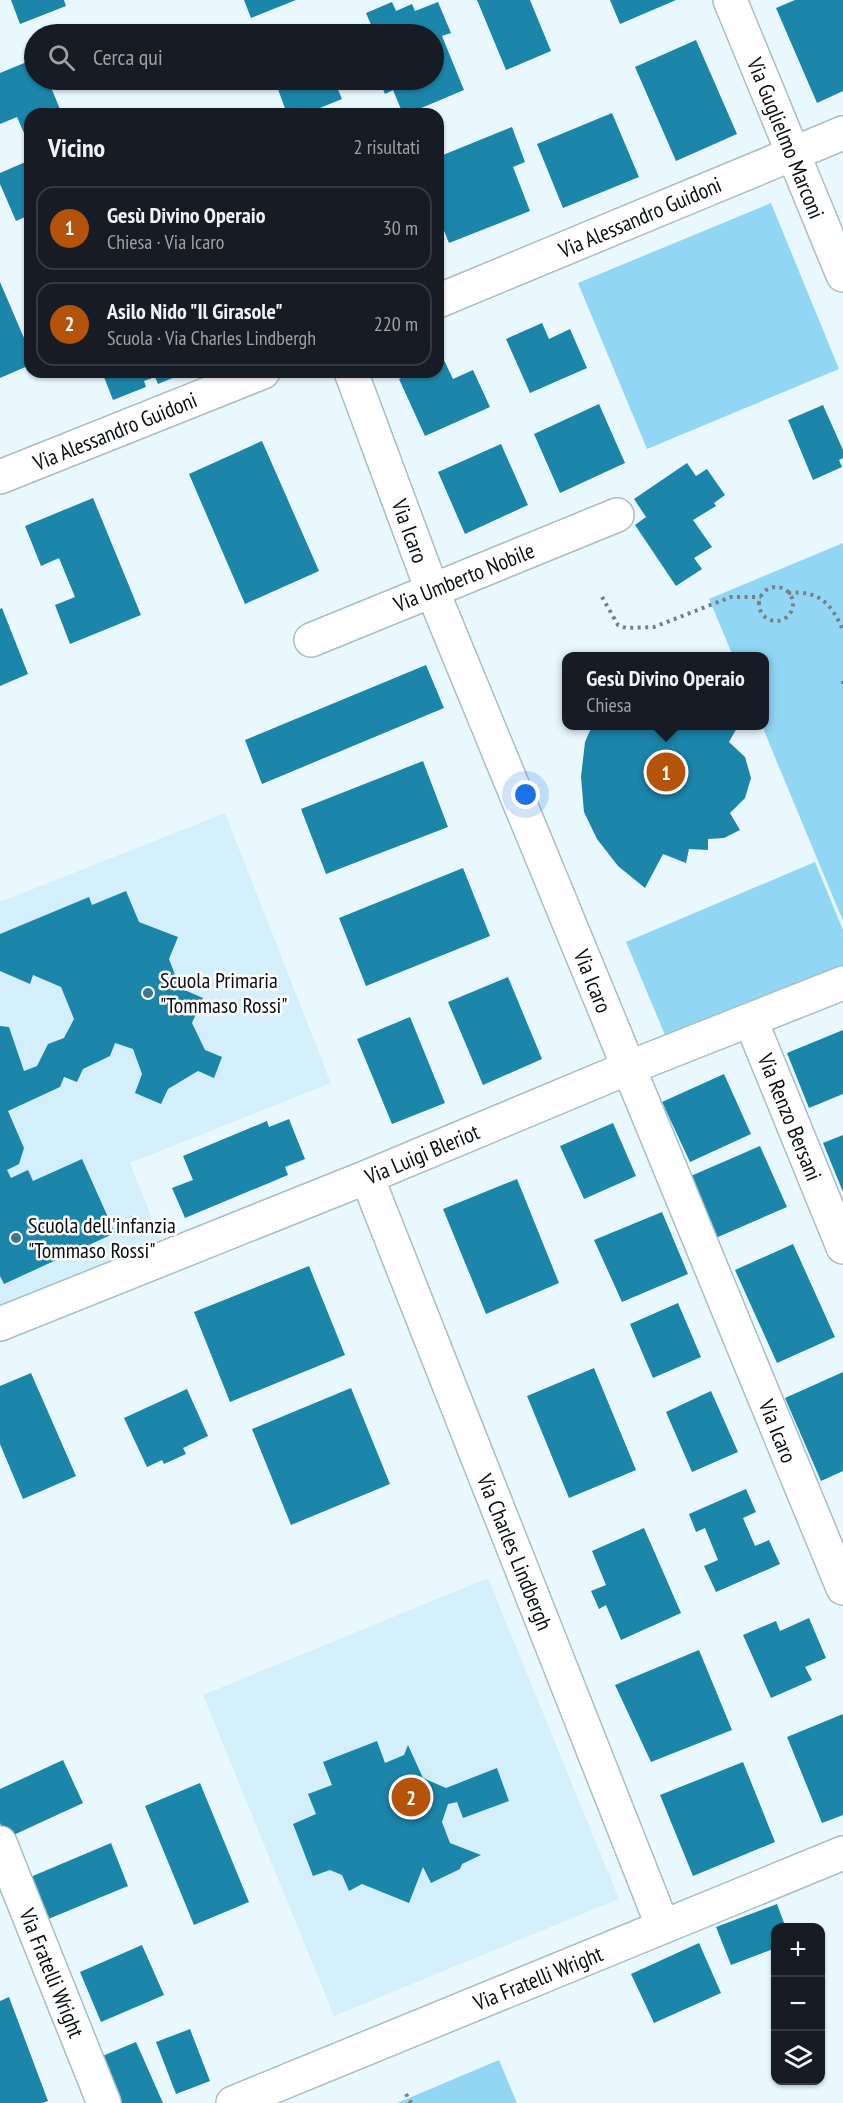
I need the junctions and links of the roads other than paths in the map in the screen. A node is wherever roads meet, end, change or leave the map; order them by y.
1 (730, 0) edge
2 (843, 133) edge
3 (792, 153) junction
4 (843, 275) edge
5 (444, 298) edge
6 (248, 378) edge
7 (353, 378) edge
8 (0, 477) edge
9 (617, 514) dead end
10 (432, 590) junction
11 (311, 640) dead end
12 (843, 983) edge
13 (751, 1021) junction
14 (628, 1068) junction
15 (367, 1177) junction
16 (843, 1247) edge
17 (0, 1324) edge
18 (843, 1588) edge
19 (0, 1843) edge
20 (843, 1853) edge
21 (663, 1927) junction
22 (104, 2103) edge
23 (233, 2103) edge

1 - 3 street, Via Guglielmo Marconi
2 - 3 street, Via Alessandro Guidoni
3 - 4 street, Via Guglielmo Marconi
3 - 5 street, Via Alessandro Guidoni
6 - 8 street, Via Alessandro Guidoni
7 - 10 street, Via Icaro
9 - 10 street, Via Umberto Nobile
10 - 11 street, Via Umberto Nobile
10 - 14 street, Via Icaro
12 - 13 street, Via Luigi Bleriot
13 - 14 street, Via Luigi Bleriot
13 - 16 street, Via Renzo Bersani
14 - 15 street, Via Luigi Bleriot
14 - 18 street, Via Icaro
15 - 17 street, Via Luigi Bleriot
15 - 21 street, Via Charles Lindbergh
19 - 22 street, Via Fratelli Wright
20 - 21 street, Via Fratelli Wright
21 - 23 street, Via Fratelli Wright

